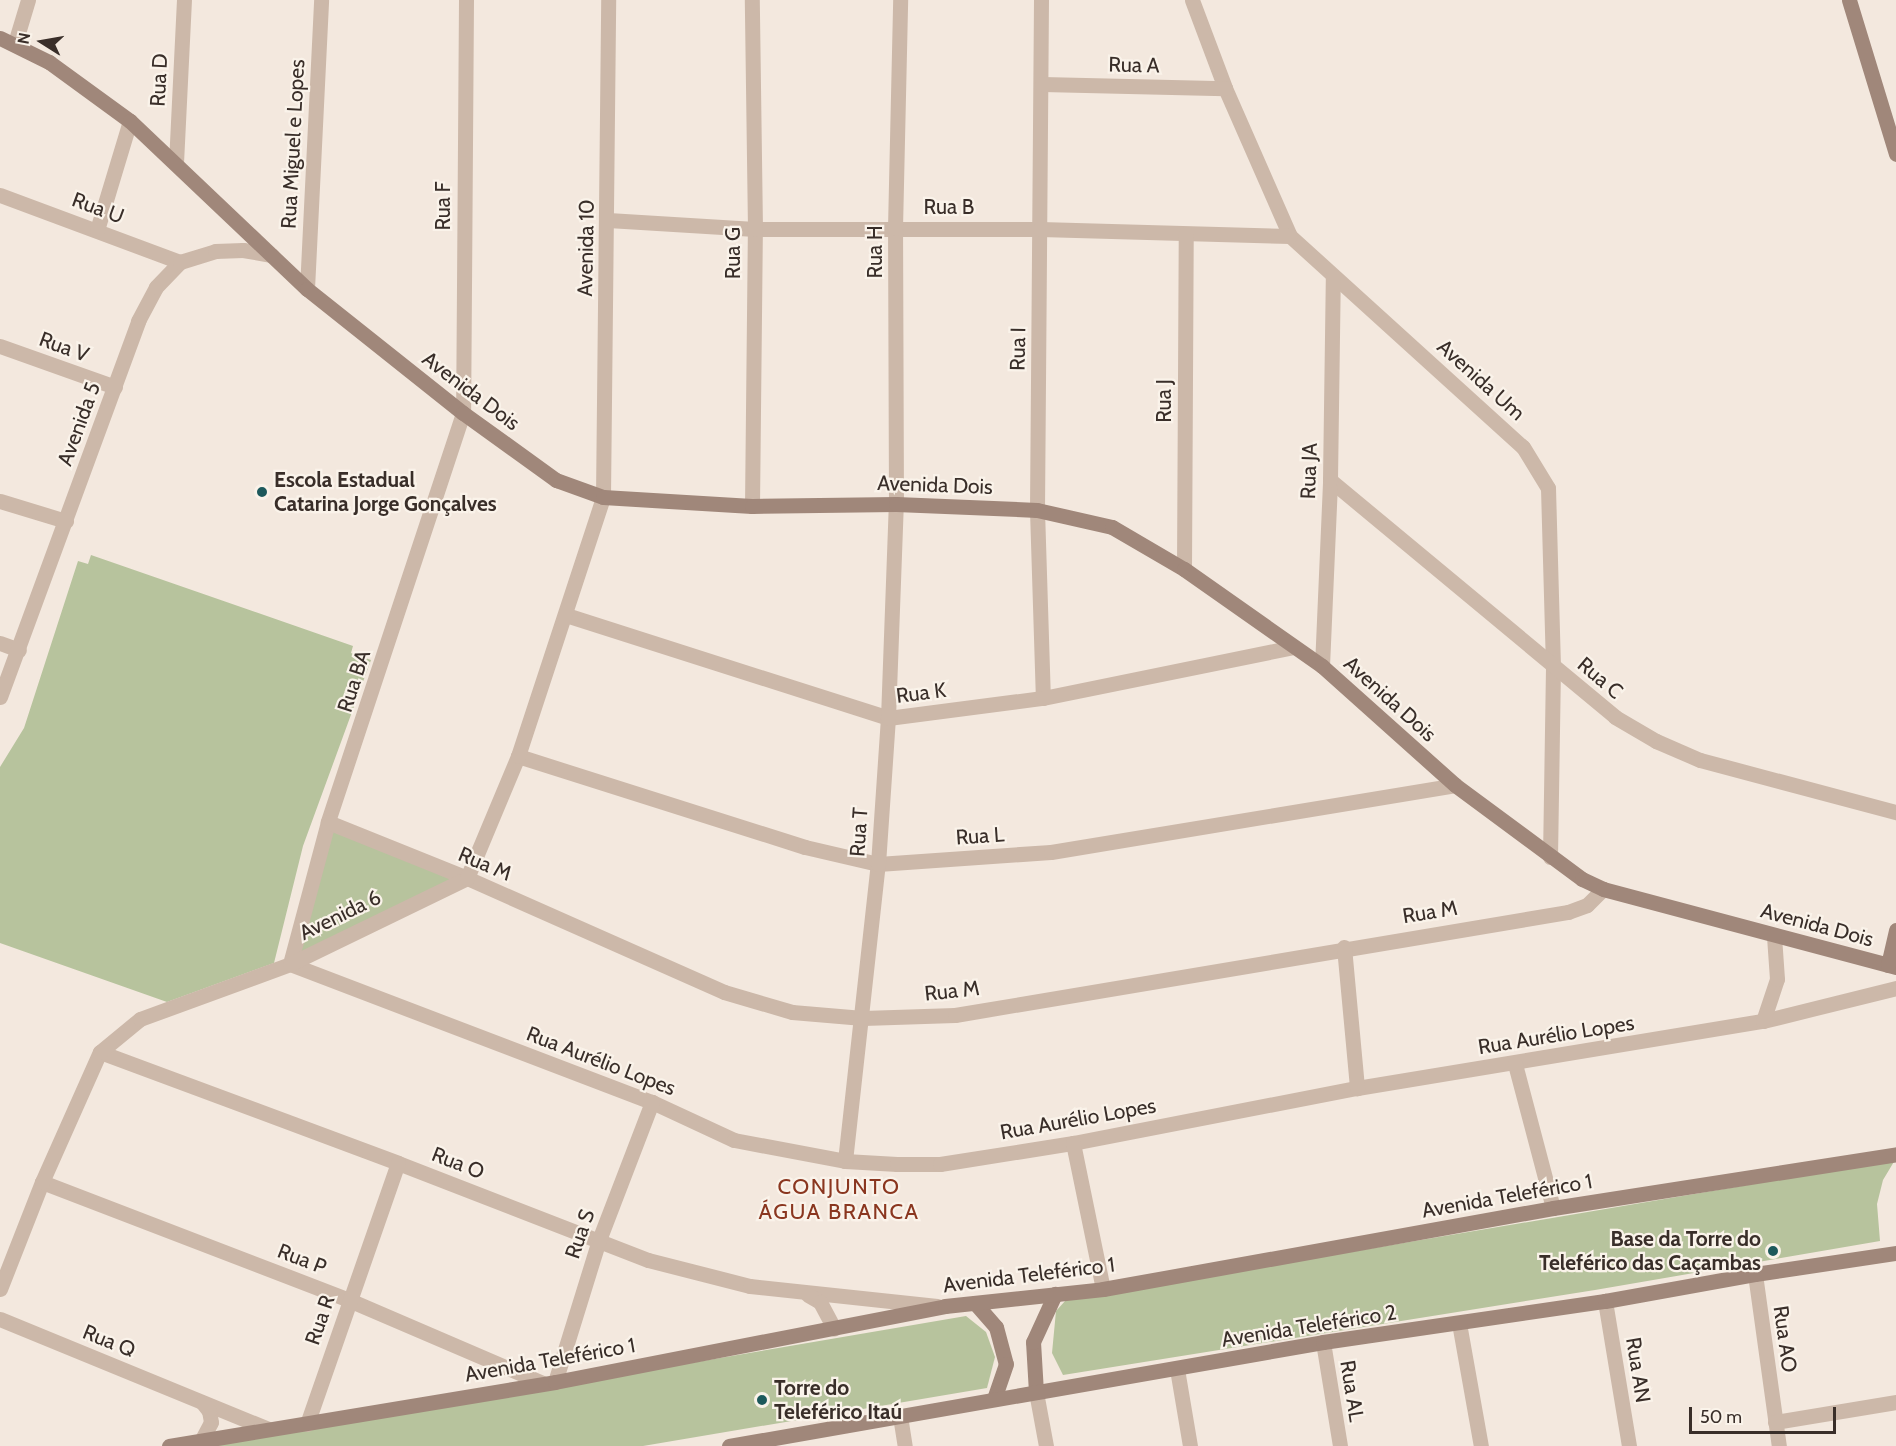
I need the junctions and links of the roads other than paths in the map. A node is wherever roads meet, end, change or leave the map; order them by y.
1 (28, 0) edge
2 (184, 0) edge
3 (321, 0) edge
4 (466, 0) edge
5 (608, 0) edge
6 (752, 0) edge
7 (900, 0) edge
8 (1041, 0) edge
9 (1192, 0) edge
10 (1849, 0) edge
11 (0, 38) edge
12 (15, 43) junction
13 (1042, 84) junction
14 (1225, 88) junction
15 (129, 121) junction
16 (1896, 154) edge
17 (176, 163) junction
18 (0, 195) edge
19 (608, 220) junction
20 (895, 228) junction
21 (755, 229) junction
22 (1040, 229) junction
23 (97, 230) junction
24 (1186, 234) junction
25 (1290, 236) junction
26 (272, 255) junction
27 (180, 262) junction
28 (1334, 276) junction
29 (307, 289) junction
30 (0, 346) edge
31 (115, 387) junction
32 (463, 413) junction
33 (1330, 480) junction
34 (603, 497) junction
35 (0, 501) edge
36 (896, 504) junction
37 (752, 506) junction
38 (1037, 510) junction
39 (66, 521) junction
40 (1184, 569) junction
41 (566, 615) junction
42 (0, 643) edge
43 (1293, 647) junction
44 (19, 650) junction
45 (1322, 666) junction
46 (1553, 667) junction
47 (0, 697) edge
48 (1042, 698) junction
49 (888, 718) junction
50 (518, 756) junction
51 (1455, 785) junction
52 (1896, 812) edge
53 (328, 822) junction
54 (1550, 857) junction
55 (878, 864) junction
56 (467, 878) junction
57 (1603, 889) junction
58 (1896, 930) edge
59 (1774, 936) junction
60 (1344, 947) junction
61 (290, 964) junction
62 (1892, 966) edge
63 (1896, 988) edge
64 (863, 1018) junction
65 (1763, 1021) junction
66 (100, 1052) junction
67 (1515, 1064) junction
68 (1357, 1088) junction
69 (652, 1102) junction
70 (1073, 1143) junction
71 (1896, 1154) edge
72 (845, 1161) junction
73 (398, 1163) junction
74 (42, 1182) junction
75 (1553, 1208) junction
76 (599, 1240) junction
77 (1896, 1253) edge
78 (1755, 1274) junction
79 (0, 1289) edge
80 (1103, 1289) junction
81 (805, 1293) junction
82 (1055, 1294) junction
83 (349, 1300) junction
84 (1605, 1301) junction
85 (975, 1303) junction
86 (945, 1306) junction
87 (0, 1319) edge
88 (1459, 1323) junction
89 (834, 1328) junction
90 (1323, 1342) junction
91 (1177, 1369) junction
92 (549, 1383) junction
93 (1036, 1392) junction
94 (994, 1399) junction
95 (202, 1402) junction
96 (1896, 1402) edge
97 (900, 1416) junction
98 (1775, 1422) junction
99 (308, 1424) junction
100 (268, 1430) junction
101 (201, 1441) junction
102 (761, 1443) edge
103 (169, 1446) edge
104 (729, 1446) edge
105 (905, 1446) edge
106 (1046, 1446) edge
107 (1190, 1446) edge
108 (1340, 1446) edge
109 (1481, 1446) edge
110 (1629, 1446) edge
111 (1779, 1446) edge

1 - 12 street
2 - 17 street, Rua D
3 - 29 street, Rua Miguel e Lopes
4 - 32 street, Rua F
5 - 19 street, Avenida 10
6 - 21 street, Rua G
7 - 20 street, Rua H
8 - 13 street, Rua I
9 - 14 street, Avenida Um
10 - 16 main road
11 - 12 main road, Avenida Dois
12 - 15 main road, Avenida Dois
13 - 14 street, Rua A
13 - 22 street, Rua I
14 - 25 street, Avenida Um
15 - 17 main road, Avenida Dois
15 - 23 street
17 - 26 main road, Avenida Dois
18 - 23 street, Rua U
19 - 21 street, Rua B
19 - 34 street, Avenida 10
20 - 21 street, Rua B
20 - 22 street, Rua B
20 - 36 street, Rua H
21 - 37 street, Rua G
22 - 24 street, Rua B
22 - 38 street, Rua I
23 - 27 street, Rua U
24 - 25 street, Rua B
24 - 40 street, Rua J
25 - 28 street, Avenida Um
26 - 27 street, Avenida 5
26 - 29 main road, Avenida Dois
27 - 31 street, Avenida 5
28 - 33 street, Rua JA
28 - 46 street, Avenida Um
29 - 32 main road, Avenida Dois
30 - 31 street, Rua V
31 - 39 street, Avenida 5
32 - 34 main road, Avenida Dois
32 - 53 street, Rua BA
33 - 45 street, Rua JA
33 - 46 street, Rua C
34 - 37 main road, Avenida Dois
34 - 41 street
35 - 39 street
36 - 37 main road, Avenida Dois
36 - 38 main road, Avenida Dois
36 - 49 street, Rua T
38 - 40 main road, Avenida Dois
38 - 48 street, Rua I
39 - 44 street, Avenida 5
40 - 43 main road, Avenida Dois
41 - 49 street, Rua K
41 - 50 street
42 - 44 street
43 - 45 main road, Avenida Dois
43 - 48 street, Rua K
44 - 47 street, Avenida 5
45 - 51 main road, Avenida Dois
46 - 52 street, Rua C
46 - 54 street, Avenida Um
48 - 49 street, Rua K
49 - 55 street, Rua T
50 - 55 street, Rua L
50 - 56 street
51 - 54 main road, Avenida Dois
51 - 55 street, Rua L
53 - 56 street, Rua M
53 - 61 street, Rua BA
54 - 57 main road, Avenida Dois
55 - 64 street, Rua T
56 - 61 street, Avenida 6
56 - 64 street, Rua M
57 - 59 main road, Avenida Dois
57 - 60 street, Rua M
58 - 62 main road
59 - 62 main road, Avenida Dois
59 - 65 street
60 - 64 street, Rua M
60 - 68 street
61 - 66 street, Avenida 6
61 - 69 street, Rua Aurélio Lopes
63 - 65 street, Rua Aurélio Lopes
64 - 72 street, Rua T
65 - 67 street, Rua Aurélio Lopes
66 - 73 street, Rua O
66 - 74 street, Avenida 6
67 - 68 street, Rua Aurélio Lopes
67 - 75 street
68 - 70 street, Rua Aurélio Lopes
69 - 72 street, Rua Aurélio Lopes
69 - 76 street, Rua S
70 - 72 street, Rua Aurélio Lopes
70 - 80 street
71 - 75 main road, Avenida Teleférico 1
73 - 76 street, Rua O
73 - 83 street, Rua R
74 - 79 street, Avenida 6
74 - 83 street, Rua P
75 - 80 main road, Avenida Teleférico 1
76 - 81 street, Rua O
76 - 92 street, Rua S
77 - 78 main road, Avenida Teleférico 2
78 - 84 main road, Avenida Teleférico 2
78 - 98 street, Rua AO
80 - 82 main road, Avenida Teleférico 1
81 - 86 street, Rua O
81 - 89 street
82 - 85 main road, Avenida Teleférico 1
82 - 93 main road
83 - 92 street, Rua P
83 - 99 street, Rua R
84 - 88 main road, Avenida Teleférico 2
84 - 110 street, Rua AN
85 - 86 main road, Avenida Teleférico 1
85 - 94 main road
86 - 89 main road, Avenida Teleférico 1
87 - 95 street, Rua Q
88 - 90 main road, Avenida Teleférico 2
88 - 109 street
89 - 92 main road, Avenida Teleférico 1
90 - 91 main road, Avenida Teleférico 2
90 - 108 street, Rua AL
91 - 93 main road, Avenida Teleférico 2
91 - 107 street
92 - 99 main road, Avenida Teleférico 1
93 - 94 main road, Avenida Teleférico 2
93 - 106 street
94 - 97 main road, Avenida Teleférico 2
95 - 100 street, Rua Q
95 - 101 street
96 - 98 street
97 - 102 main road, Avenida Teleférico 2
97 - 105 street
98 - 111 street, Rua AO
99 - 100 main road, Avenida Teleférico 1
100 - 101 main road, Avenida Teleférico 1
101 - 103 main road, Avenida Teleférico 1
102 - 104 main road, Avenida Teleférico 2

